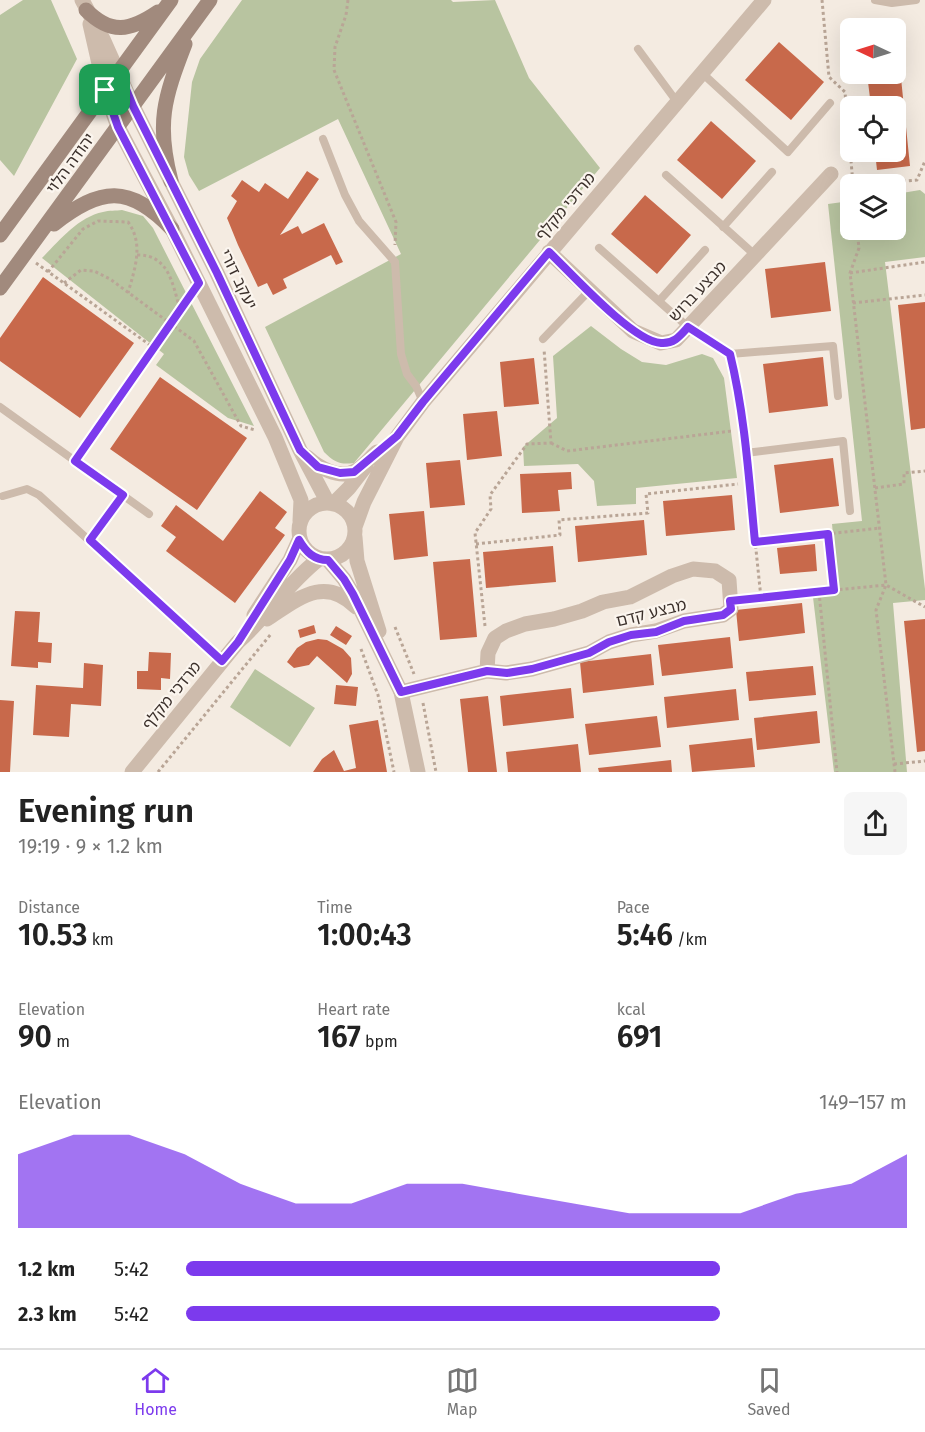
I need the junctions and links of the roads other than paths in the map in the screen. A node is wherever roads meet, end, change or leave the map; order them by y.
1 (210, 0) edge
2 (764, 0) edge
3 (875, 0) edge
4 (916, 0) edge
5 (169, 2) edge
6 (84, 5) edge
7 (192, 26) junction
8 (638, 49) dead end
9 (119, 72) junction
10 (702, 73) junction
11 (105, 90) junction
12 (678, 102) junction
13 (830, 103) dead end
14 (133, 106) junction
15 (118, 127) junction
16 (322, 140) dead end
17 (772, 172) dead end
18 (831, 174) dead end
19 (666, 175) dead end
20 (171, 181) junction
21 (723, 227) junction
22 (172, 229) junction
23 (0, 235) edge
24 (40, 235) junction
25 (599, 248) dead end
26 (705, 250) dead end
27 (549, 252) junction
28 (755, 255) junction
29 (0, 288) edge
30 (589, 291) junction
31 (659, 301) junction
32 (688, 327) junction
33 (543, 339) road end
34 (730, 354) junction
35 (838, 396) dead end
36 (423, 402) junction
37 (0, 407) edge
38 (397, 436) junction
39 (300, 450) junction
40 (377, 452) junction
41 (746, 453) junction
42 (750, 482) road end
43 (123, 495) junction
44 (3, 496) dead end
45 (330, 503) junction
46 (850, 511) dead end
47 (149, 514) dead end
48 (300, 521) junction
49 (355, 532) junction
50 (90, 540) junction
51 (299, 540) junction
52 (324, 560) junction
53 (255, 627) junction
54 (366, 641) junction
55 (238, 642) junction
56 (385, 657) junction
57 (222, 661) junction
58 (487, 671) junction
59 (401, 692) junction
60 (132, 772) edge
61 (418, 772) edge

1 - 7 main road, יהודה הלוי
2 - 10 street, מרדכי מקלף
3 - 4 lane
5 - 6 main road
5 - 9 main road, יהודה הלוי
6 - 9 street, יעקב דורי
6 - 11 street
7 - 14 main road, יהודה הלוי
7 - 20 main road
8 - 12 lane
9 - 11 main road, יהודה הלוי
9 - 14 street, יעקב דורי
10 - 12 street, מרדכי מקלף
10 - 13 lane
11 - 15 street
11 - 23 main road, יהודה הלוי
12 - 27 street, מרדכי מקלף
14 - 15 main road, יהודה הלוי
14 - 20 street, יעקב דורי
15 - 22 street
15 - 24 main road, יהודה הלוי
16 - 36 lane
17 - 21 lane
18 - 28 street, מבצע ברוש
19 - 21 lane
20 - 39 street, יעקב דורי
21 - 28 lane
22 - 24 main road
22 - 48 street
24 - 29 main road, יהודה הלוי
25 - 31 lane
26 - 31 lane
27 - 30 street, מבצע ברוש
27 - 36 street, מרדכי מקלף
28 - 32 street, מבצע ברוש
30 - 32 street, מבצע ברוש
30 - 33 lane
31 - 32 lane
32 - 34 lane
34 - 35 lane
34 - 41 lane
36 - 38 street, מרדכי מקלף
37 - 43 lane
38 - 40 street, מרדכי מקלף
38 - 49 street, מרדכי מקלף
39 - 40 street
39 - 45 street, יעקב דורי
40 - 45 street, מרדכי מקלף
41 - 42 lane
41 - 46 lane
43 - 47 lane
43 - 50 lane
44 - 50 lane
45 - 48 street
45 - 49 street
48 - 51 street
49 - 52 street
49 - 56 street
50 - 57 lane
51 - 52 street
51 - 55 street, מרדכי מקלף
52 - 53 street, מרדכי מקלף
52 - 54 street
53 - 54 street
53 - 55 street, מרדכי מקלף
54 - 56 street
55 - 57 street, מרדכי מקלף
56 - 59 street
57 - 60 street, מרדכי מקלף
58 - 58 street, מבצע קדם
58 - 59 street, מבצע קדם
59 - 61 street

